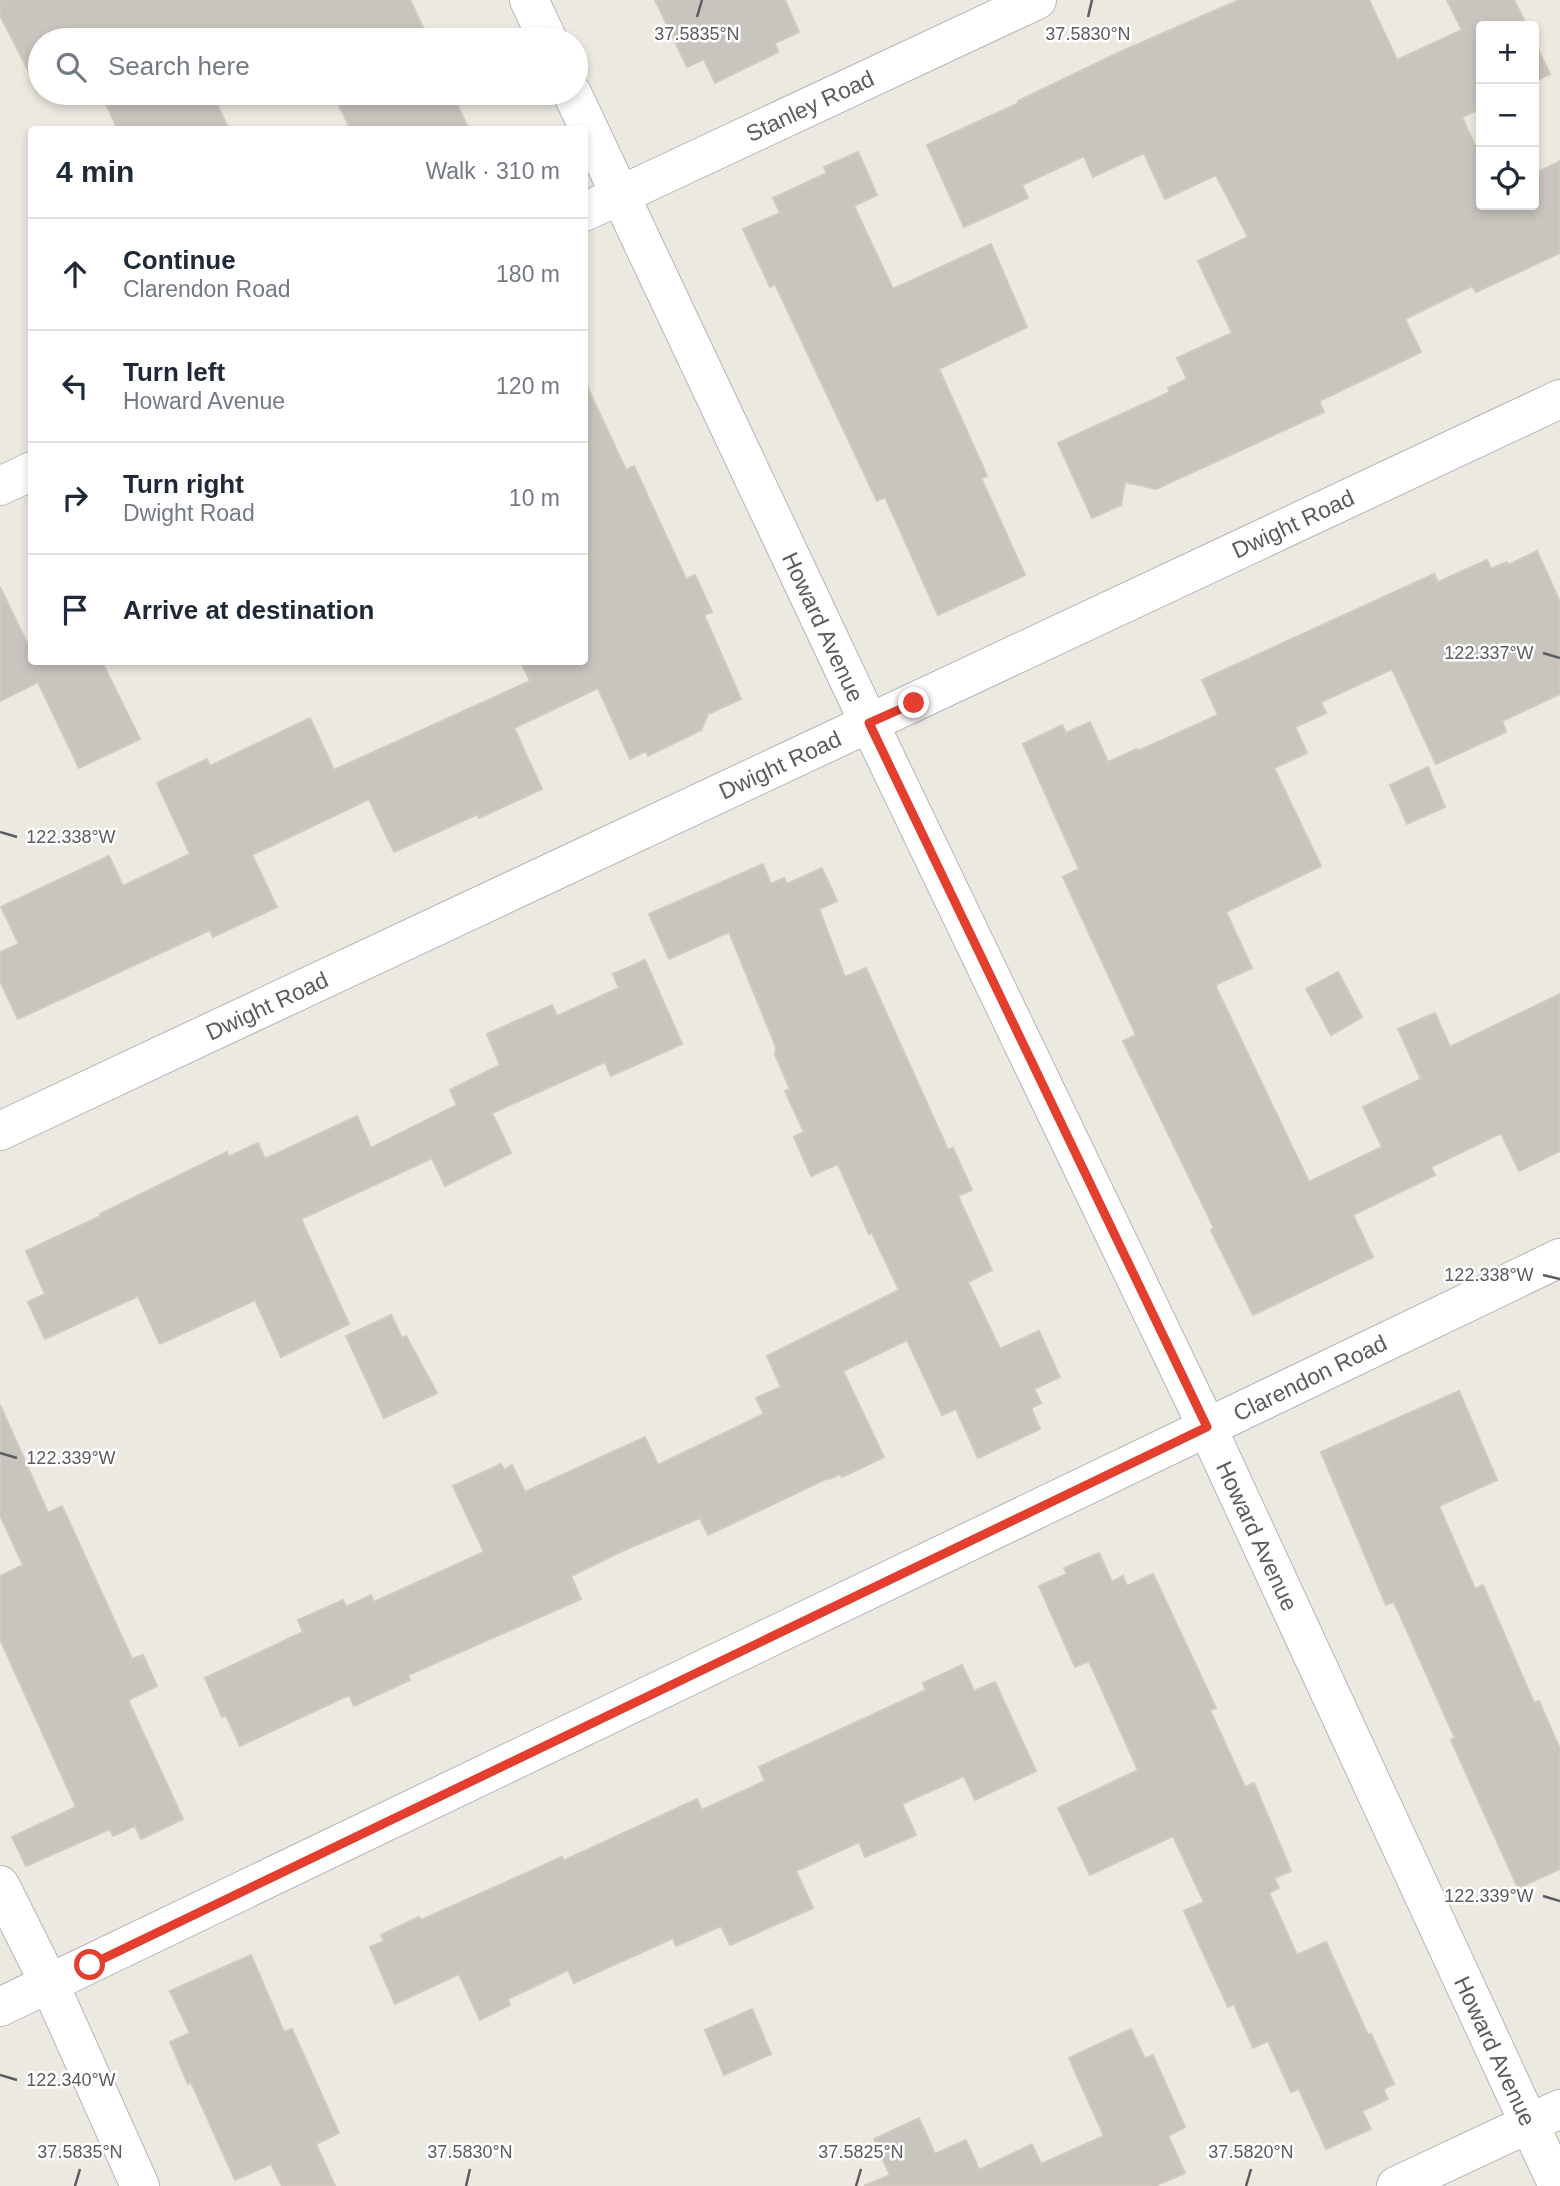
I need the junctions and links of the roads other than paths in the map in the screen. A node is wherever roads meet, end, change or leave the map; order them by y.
1 (529, 0) edge
2 (1037, 0) edge
3 (542, 28) edge
4 (578, 105) edge
5 (588, 126) edge
6 (588, 127) edge
7 (620, 195) junction
8 (588, 210) edge
9 (1560, 399) edge
10 (28, 473) edge
11 (0, 486) edge
12 (869, 723) junction
13 (0, 1131) edge
14 (1560, 1258) edge
15 (1207, 1427) junction
16 (0, 1885) edge
17 (50, 1984) junction
18 (0, 2007) edge
19 (1544, 2116) edge
20 (140, 2186) edge
21 (1396, 2186) edge
22 (1558, 2186) edge

1 - 3 street
2 - 7 street, Stanley Road
4 - 5 street, Howard Avenue
6 - 7 street, Howard Avenue
7 - 8 street, Stanley Road
7 - 12 street, Howard Avenue
9 - 12 street, Dwight Road
10 - 11 street
12 - 13 street, Dwight Road
12 - 15 street, Howard Avenue
14 - 15 street, Clarendon Road
15 - 17 street, Clarendon Road
15 - 19 street, Howard Avenue
16 - 17 street
17 - 18 street, Clarendon Road
17 - 20 street
19 - 21 street
19 - 22 street, Howard Avenue

